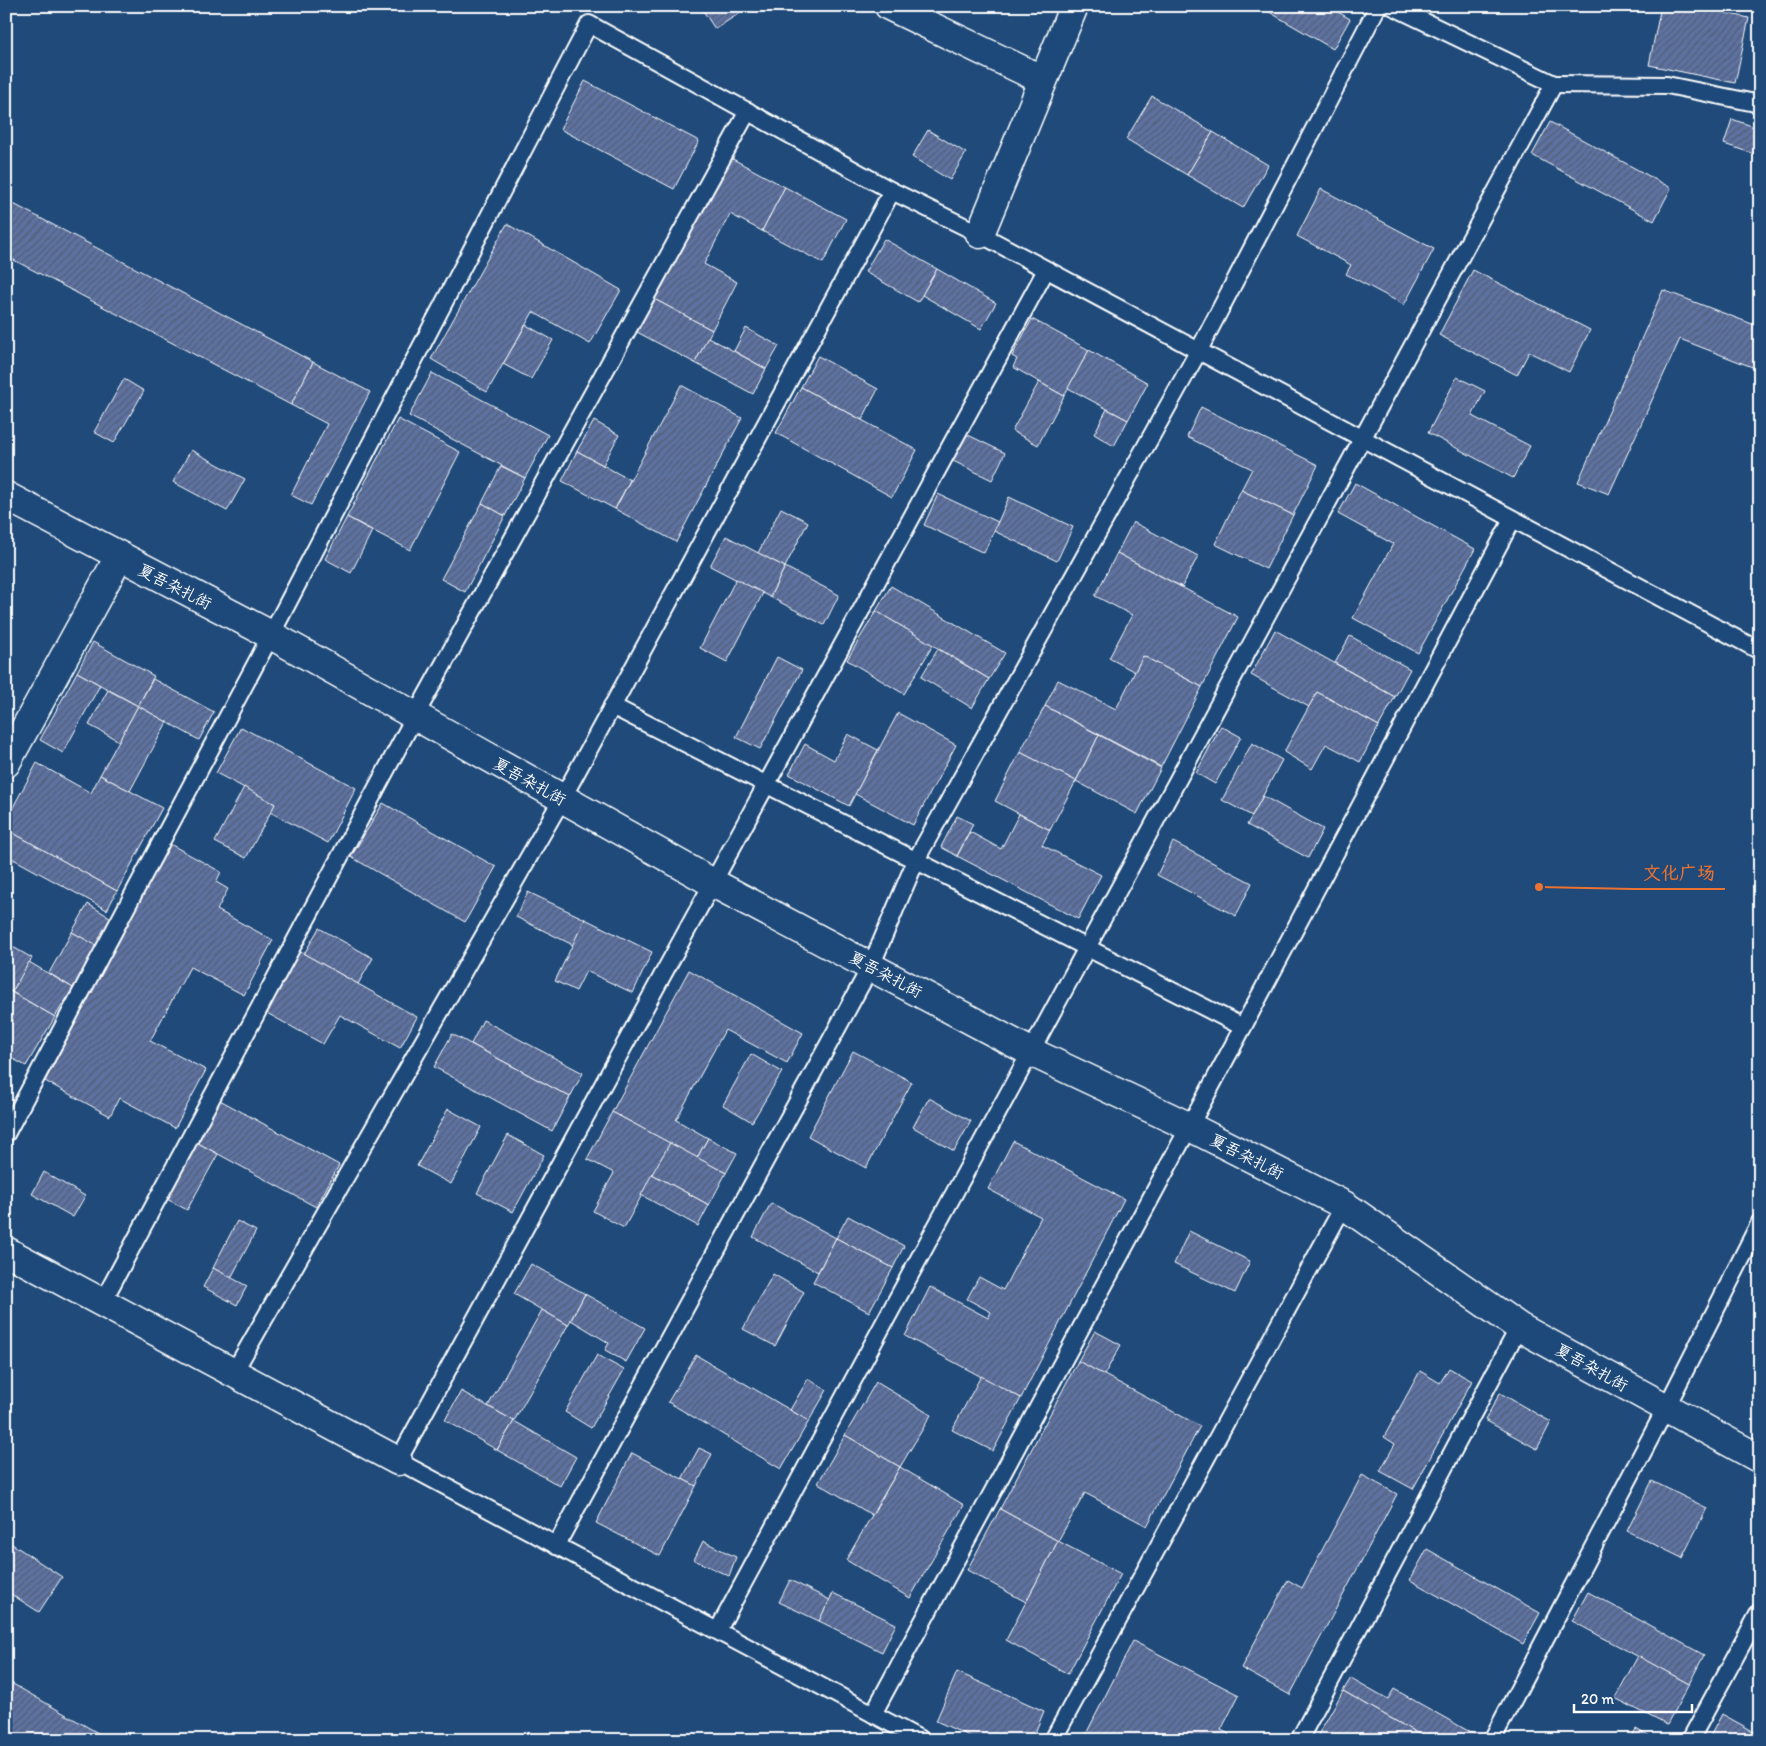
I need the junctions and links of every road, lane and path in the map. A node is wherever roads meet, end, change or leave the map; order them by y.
1 (889, 6) edge
2 (1074, 6) edge
3 (1378, 6) edge
4 (1392, 6) edge
5 (1043, 80) junction
6 (1554, 84) junction
7 (1760, 104) edge
8 (748, 110) junction
9 (892, 190) junction
10 (980, 234) junction
11 (1046, 270) junction
12 (1198, 352) junction
13 (1363, 440) junction
14 (6, 496) edge
15 (1512, 520) junction
16 (119, 557) junction
17 (271, 635) junction
18 (1760, 651) edge
19 (612, 706) junction
20 (415, 716) junction
21 (6, 762) edge
22 (766, 785) junction
23 (562, 798) junction
24 (916, 860) junction
25 (715, 884) junction
26 (1086, 947) junction
27 (870, 966) junction
28 (1243, 1028) junction
29 (1029, 1051) junction
30 (1188, 1126) junction
31 (6, 1134) edge
32 (1344, 1206) junction
33 (1760, 1222) edge
34 (6, 1251) edge
35 (102, 1303) junction
36 (1519, 1327) junction
37 (234, 1372) junction
38 (1666, 1408) junction
39 (1760, 1459) edge
40 (398, 1461) junction
41 (556, 1546) junction
42 (1760, 1611) edge
43 (718, 1630) junction
44 (873, 1714) junction
45 (922, 1740) edge
46 (1053, 1740) edge
47 (1299, 1740) edge
48 (1492, 1740) edge
49 (1690, 1740) edge

1 - 5 main road
2 - 5 main road
3 - 12 lane
4 - 6 lane
5 - 10 main road
6 - 7 lane
6 - 13 lane
8 - 9 lane
8 - 17 lane
8 - 20 lane
9 - 10 lane
9 - 19 lane
10 - 11 lane
11 - 12 lane
11 - 22 lane
12 - 13 lane
12 - 24 lane
13 - 15 lane
13 - 26 lane
14 - 16 main road, 夏吾杂扎街
15 - 18 lane
15 - 28 lane
16 - 17 main road, 夏吾杂扎街
16 - 21 main road
17 - 20 main road, 夏吾杂扎街
17 - 31 lane
19 - 22 lane
19 - 23 lane
20 - 23 main road, 夏吾杂扎街
20 - 35 lane
22 - 24 lane
22 - 25 lane
23 - 25 main road, 夏吾杂扎街
23 - 37 lane
24 - 26 lane
24 - 27 lane
25 - 27 main road, 夏吾杂扎街
25 - 40 lane
26 - 28 lane
26 - 29 lane
27 - 29 main road, 夏吾杂扎街
27 - 41 lane
28 - 30 lane
29 - 30 main road, 夏吾杂扎街
29 - 43 lane
30 - 32 main road, 夏吾杂扎街
30 - 44 lane
32 - 36 main road, 夏吾杂扎街
32 - 46 lane
33 - 38 lane
34 - 35 main road
35 - 37 main road
36 - 38 main road, 夏吾杂扎街
36 - 47 lane
37 - 40 main road
38 - 39 main road, 夏吾杂扎街
38 - 48 lane
40 - 41 lane
41 - 43 lane
42 - 49 lane
43 - 44 lane
44 - 45 lane

